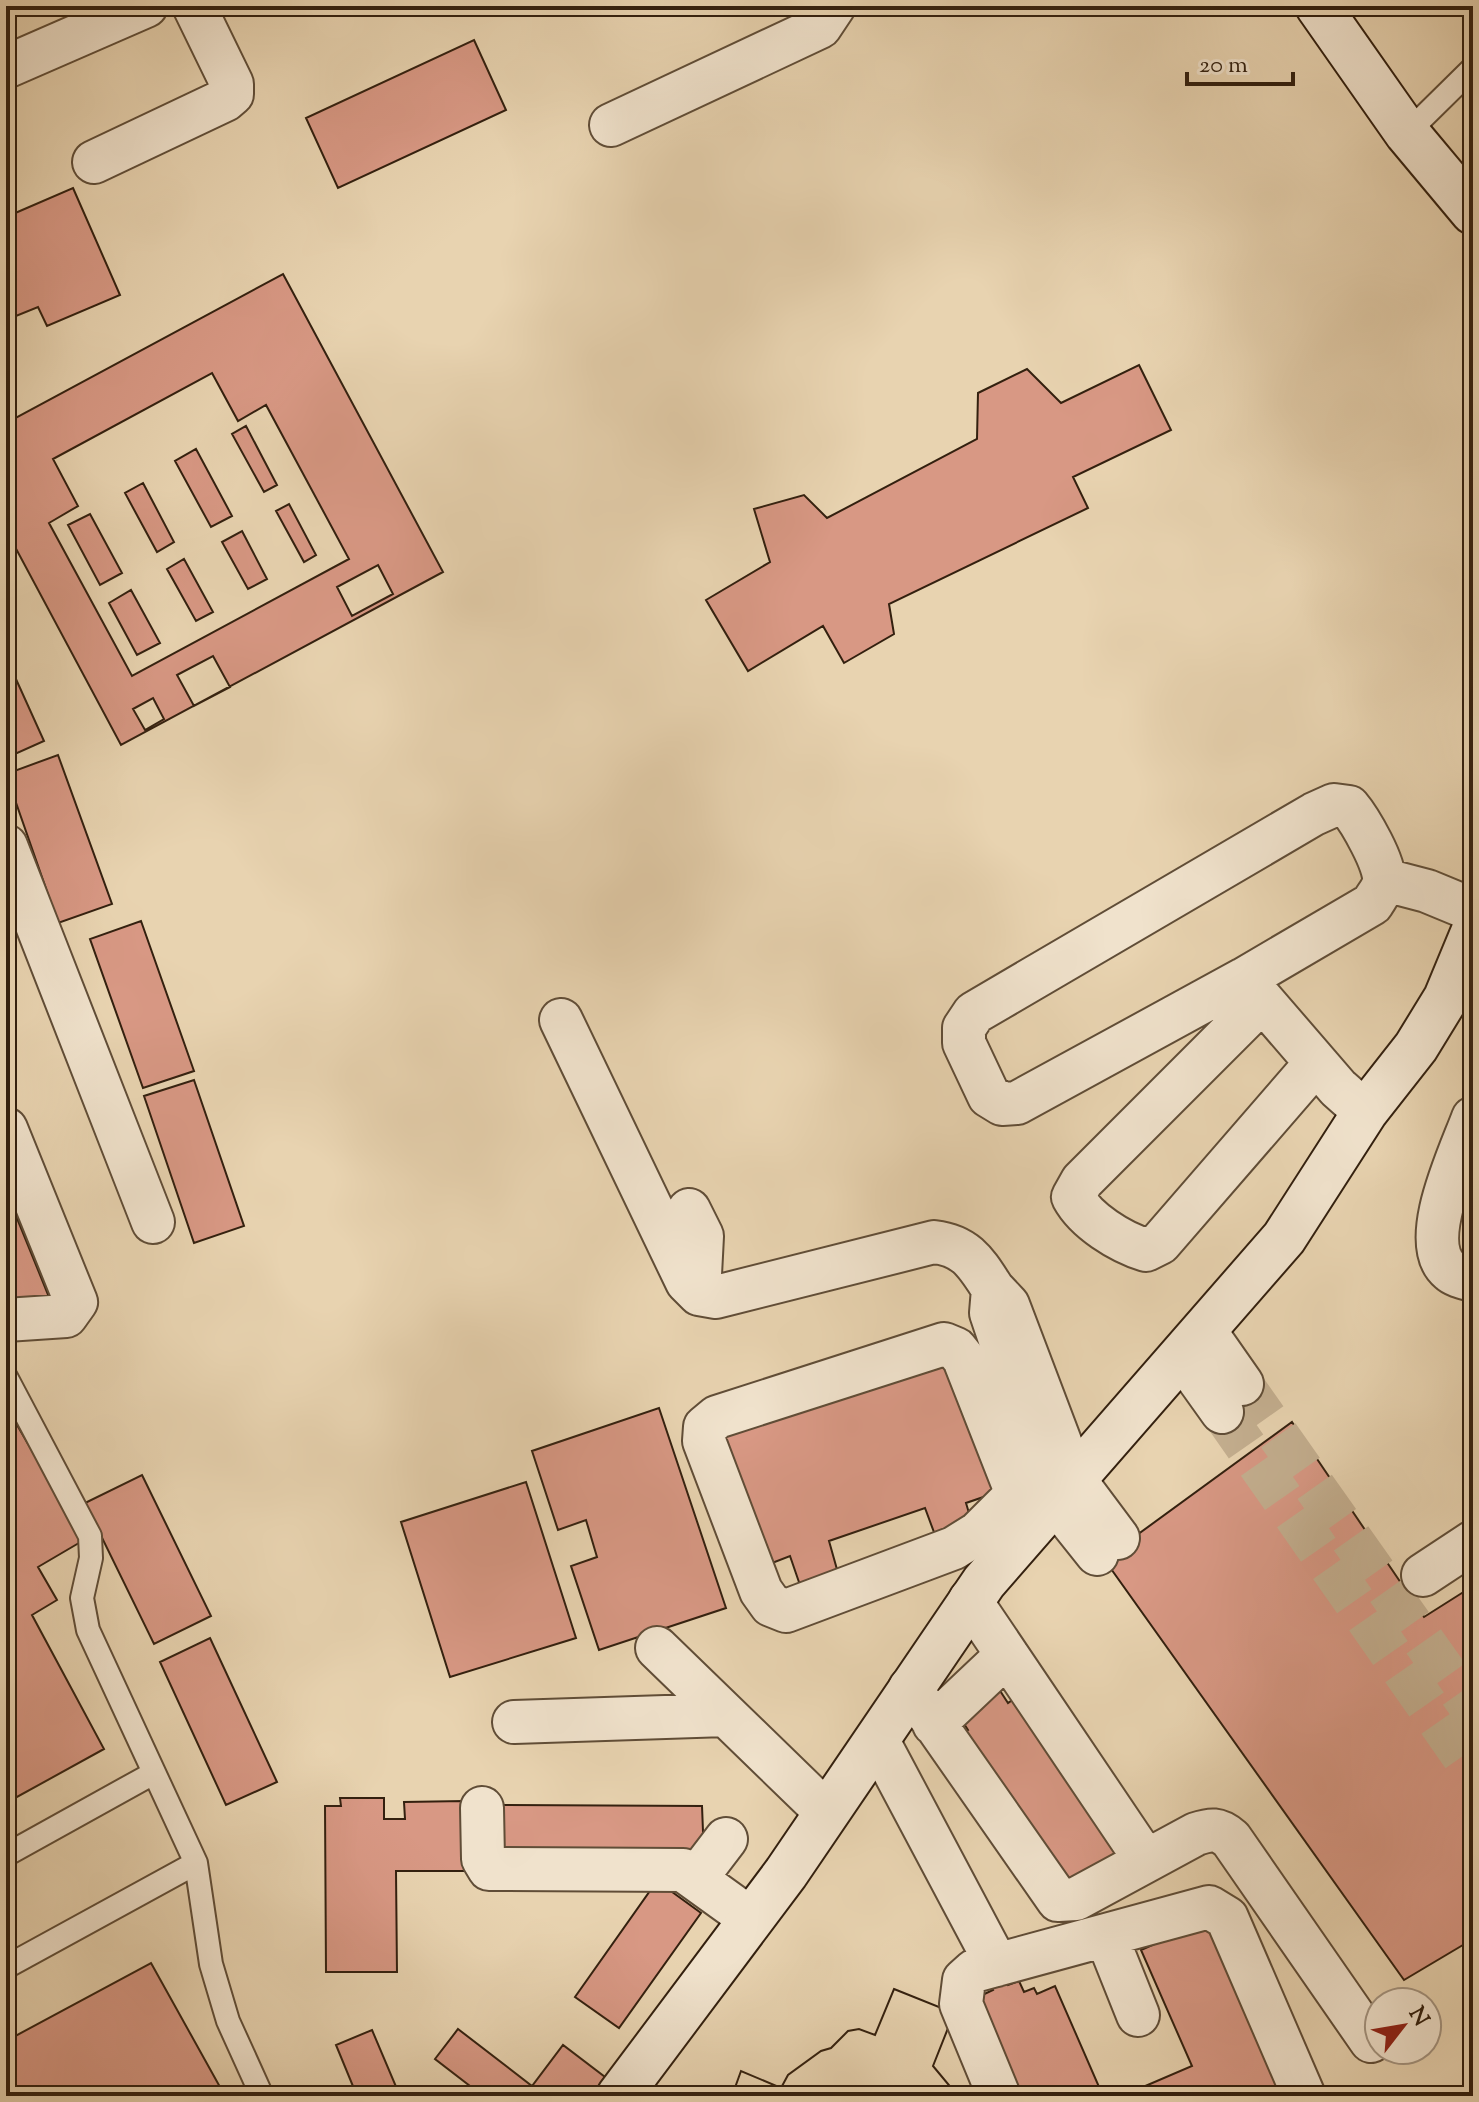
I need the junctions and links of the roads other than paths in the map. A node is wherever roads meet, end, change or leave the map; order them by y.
1 (146, 6) edge
2 (194, 6) edge
3 (834, 6) edge
4 (1318, 6) edge
5 (6, 67) edge
6 (1473, 68) edge
7 (611, 125) dead end
8 (1407, 133) junction
9 (94, 162) dead end
10 (1473, 212) edge
11 (6, 846) edge
12 (1385, 880) junction
13 (1473, 910) edge
14 (1473, 933) edge
15 (1252, 990) junction
16 (561, 1020) dead end
17 (1316, 1063) junction
18 (1365, 1112) junction
19 (1473, 1118) edge
20 (6, 1129) edge
21 (689, 1210) dead end
22 (153, 1222) dead end
23 (1473, 1280) edge
24 (699, 1294) junction
25 (6, 1320) edge
26 (1194, 1343) junction
27 (6, 1377) edge
28 (1232, 1398) tunnel mouth
29 (1046, 1497) junction
30 (1473, 1542) edge
31 (1107, 1546) dead end
32 (954, 1548) junction
33 (1423, 1575) dead end
34 (977, 1591) junction
35 (657, 1648) dead end
36 (1007, 1655) junction
37 (922, 1706) junction
38 (726, 1715) junction
39 (514, 1722) dead end
40 (877, 1739) junction
41 (152, 1774) junction
42 (482, 1808) dead end
43 (825, 1811) junction
44 (726, 1839) dead end
45 (6, 1855) edge
46 (1146, 1861) junction
47 (196, 1863) junction
48 (697, 1877) junction
49 (751, 1919) junction
50 (1106, 1935) junction
51 (997, 1965) junction
52 (6, 1967) edge
53 (1138, 2015) dead end
54 (1363, 2029) edge
55 (262, 2096) edge
56 (619, 2096) edge
57 (999, 2096) edge
58 (1304, 2096) edge

1 - 5 street
2 - 9 street
3 - 7 street
4 - 8 street
6 - 8 lane
8 - 10 street
11 - 22 street
12 - 13 street
12 - 15 street
12 - 15 street
14 - 18 street
15 - 17 street
15 - 17 street
16 - 24 street
17 - 18 street
18 - 26 street
19 - 23 street
20 - 25 street
21 - 24 street
24 - 29 street
26 - 28 street
26 - 29 street
27 - 41 lane
29 - 31 street
29 - 32 street
29 - 32 street
29 - 34 street
30 - 33 street
32 - 34 street
34 - 36 street
34 - 37 street
35 - 38 street
36 - 37 street
36 - 46 street
37 - 40 street
37 - 46 street
38 - 39 street
38 - 43 street
40 - 43 street
40 - 51 street
41 - 45 lane
41 - 47 lane
42 - 48 street
43 - 49 street
44 - 48 street
46 - 54 street
47 - 52 lane
47 - 55 lane
48 - 49 street
49 - 56 street
50 - 51 street
50 - 53 street
50 - 58 street
51 - 57 street

